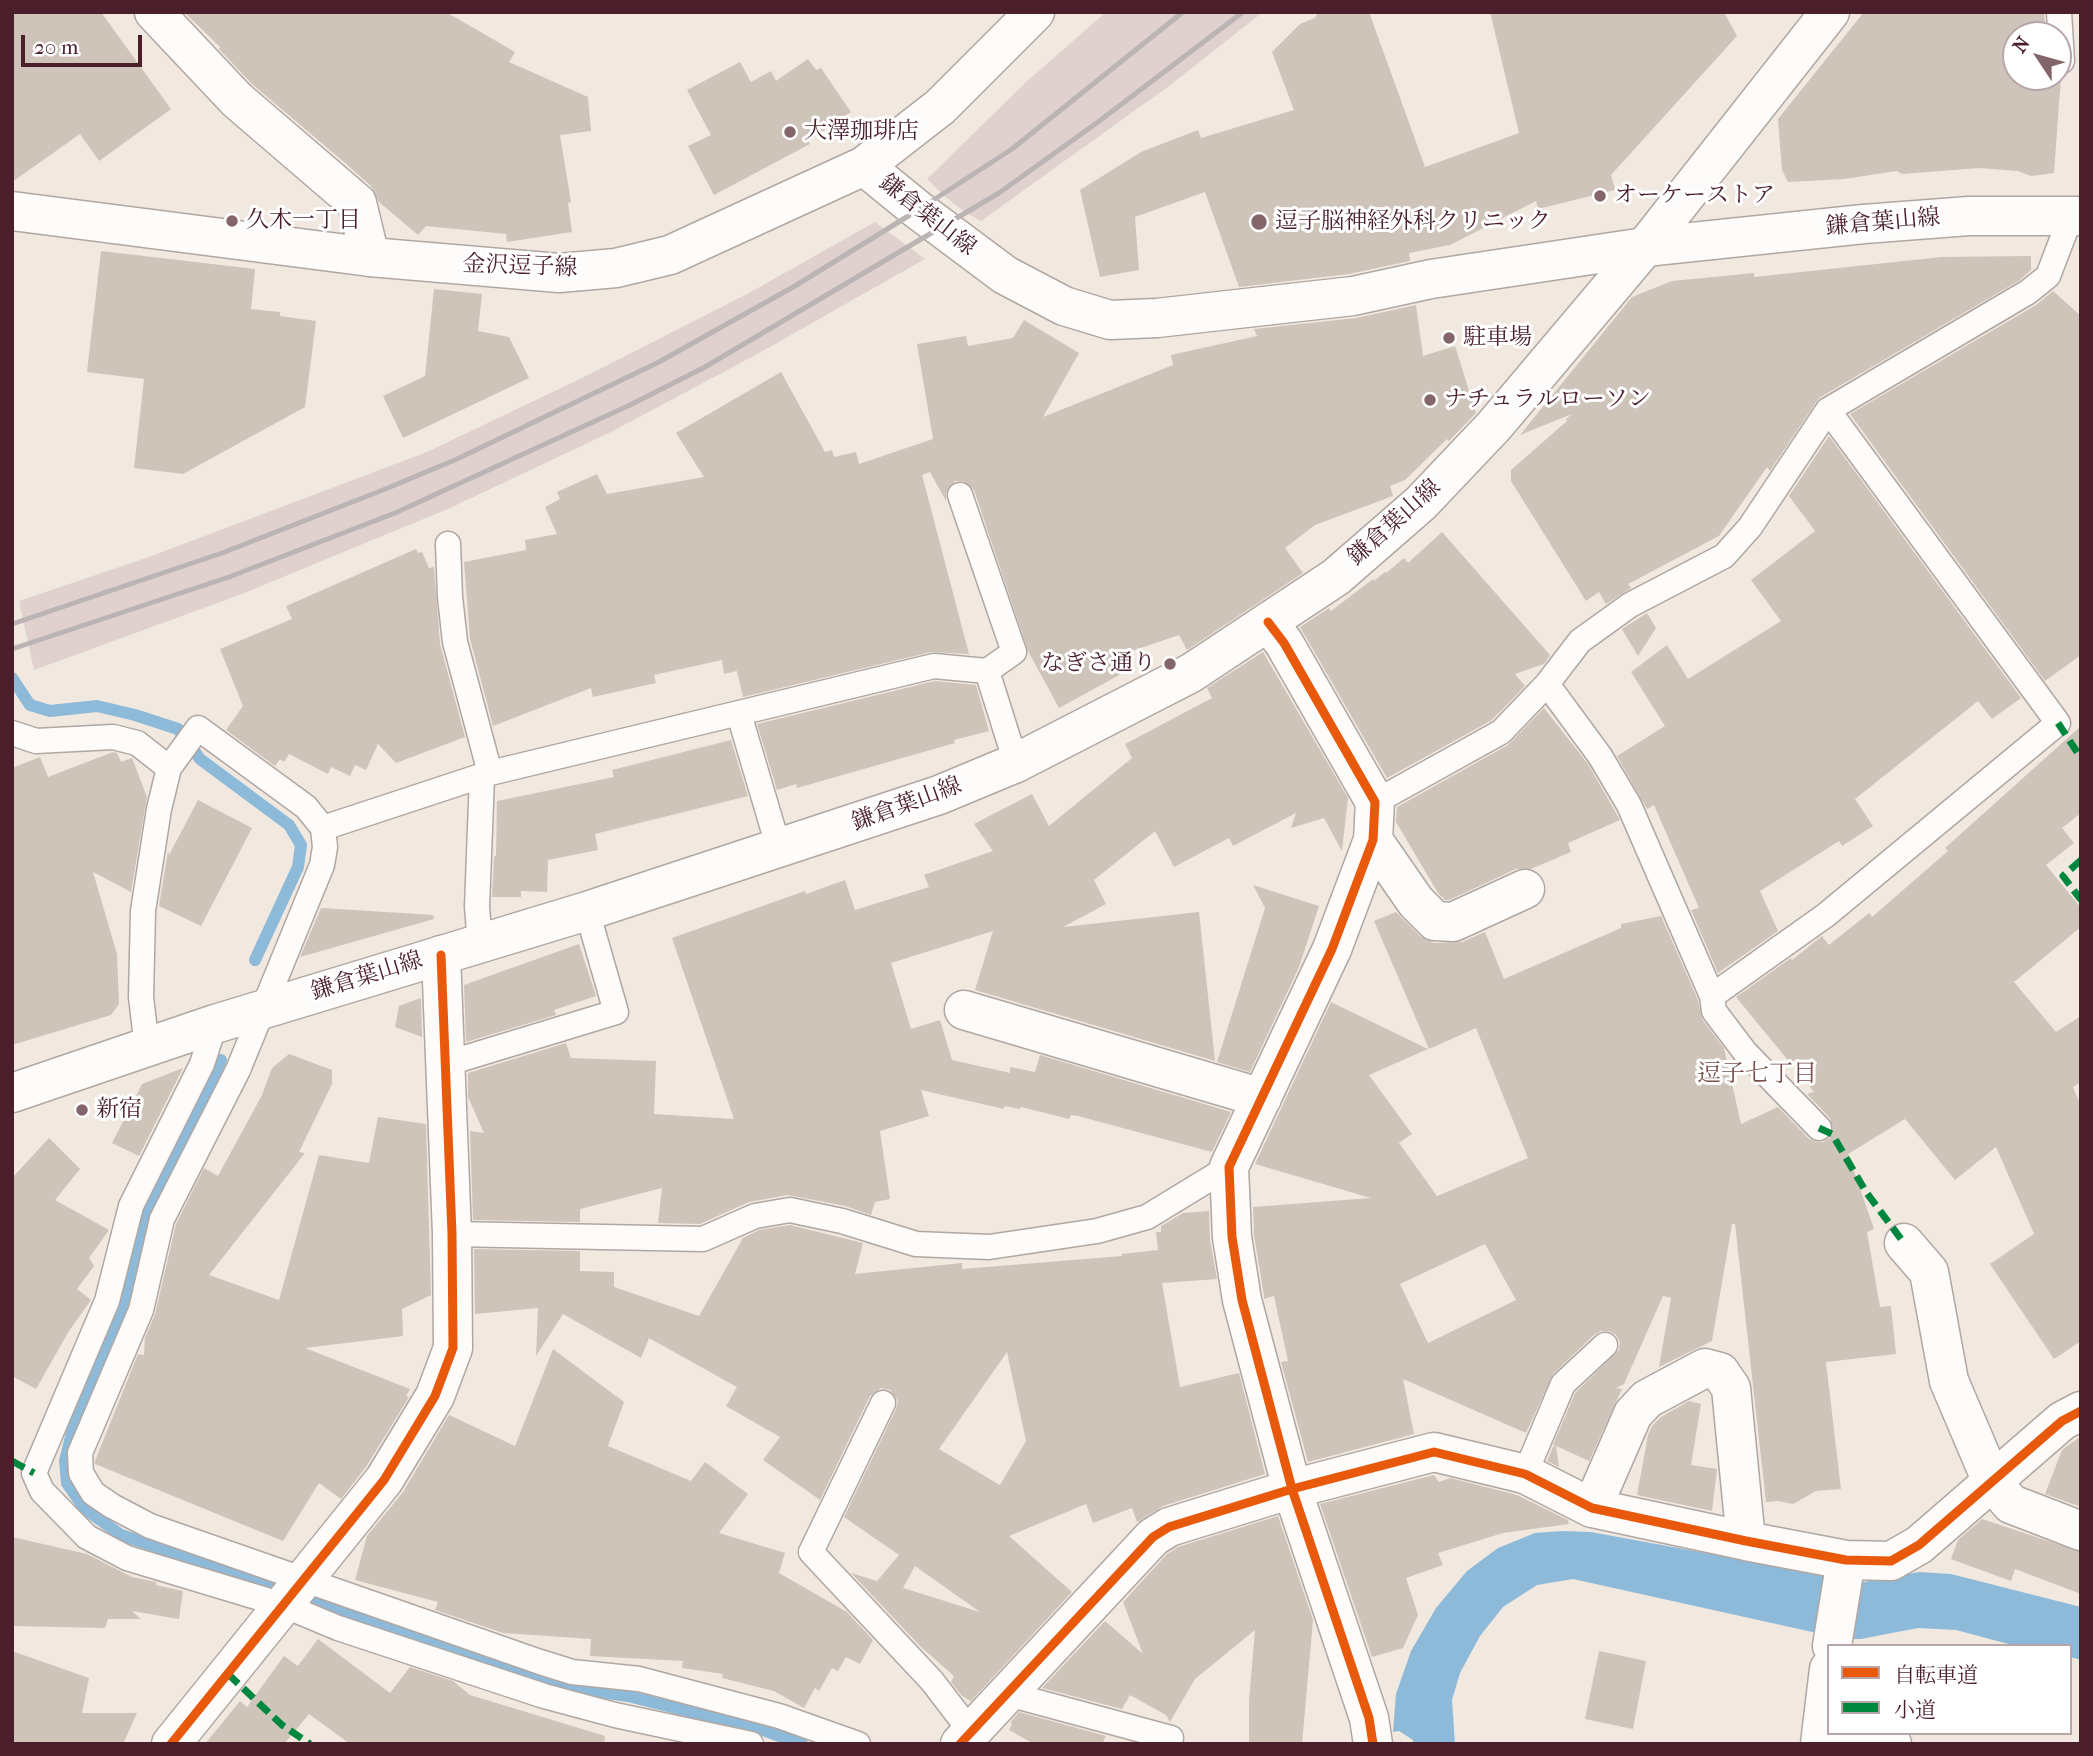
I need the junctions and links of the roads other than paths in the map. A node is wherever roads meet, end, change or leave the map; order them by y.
1 (155, 12) edge
2 (1035, 12) edge
3 (1830, 12) edge
4 (864, 166) junction
5 (12, 211) edge
6 (2076, 216) edge
7 (1645, 247) junction
8 (370, 257) junction
9 (1828, 410) junction
10 (960, 495) dead end
11 (448, 544) dead end
12 (1268, 622) junction
13 (987, 671) junction
14 (1547, 684) junction
15 (739, 713) junction
16 (12, 733) edge
17 (173, 762) junction
18 (1016, 763) junction
19 (486, 774) junction
20 (1375, 802) junction
21 (323, 828) junction
22 (1373, 840) junction
23 (779, 849) junction
24 (1525, 889) dead end
25 (587, 911) junction
26 (480, 943) junction
27 (441, 955) junction
28 (1712, 996) junction
29 (262, 1010) junction
30 (964, 1010) dead end
31 (215, 1024) junction
32 (147, 1048) junction
33 (445, 1064) junction
34 (12, 1093) edge
35 (1262, 1098) junction
36 (1819, 1128) dead end
37 (1229, 1167) junction
38 (452, 1234) junction
39 (1904, 1243) dead end
40 (1605, 1345) dead end
41 (883, 1404) dead end
42 (2081, 1411) edge
43 (1525, 1474) junction
44 (1992, 1482) junction
45 (1292, 1489) junction
46 (1592, 1508) junction
47 (2081, 1531) edge
48 (1746, 1541) junction
49 (1845, 1568) junction
50 (294, 1592) junction
51 (1832, 1644) edge
52 (1008, 1694) junction
53 (1841, 1735) edge
54 (966, 1738) edge
55 (1171, 1738) dead end
56 (171, 1744) edge
57 (751, 1744) edge
58 (858, 1744) edge
59 (1373, 1744) edge
60 (1892, 1744) edge

1 - 8 street
2 - 4 street, 金沢逗子線
3 - 7 street
4 - 7 street, 鎌倉葉山線
4 - 8 street, 金沢逗子線
5 - 8 street, 金沢逗子線
6 - 7 street, 鎌倉葉山線
6 - 9 lane
7 - 12 street, 鎌倉葉山線
9 - 14 lane
9 - 28 lane
10 - 13 lane
11 - 19 lane
12 - 18 street, 鎌倉葉山線
12 - 20 street
13 - 15 lane
13 - 18 lane
14 - 20 lane
14 - 28 lane
15 - 19 lane
15 - 23 lane
16 - 17 lane
17 - 21 lane
17 - 32 lane
18 - 23 street, 鎌倉葉山線
19 - 21 lane
19 - 26 lane
20 - 22 street
21 - 29 lane
22 - 24 street
22 - 35 street
23 - 25 street, 鎌倉葉山線
25 - 26 street, 鎌倉葉山線
25 - 33 lane
26 - 27 street, 鎌倉葉山線
27 - 29 street, 鎌倉葉山線
27 - 33 street
28 - 36 lane
29 - 31 street, 鎌倉葉山線
29 - 50 lane
30 - 35 street
31 - 32 street, 鎌倉葉山線
31 - 50 lane
32 - 34 street, 鎌倉葉山線
33 - 38 street
35 - 37 street
37 - 38 lane
37 - 45 street
38 - 50 street
39 - 44 street
40 - 43 lane
41 - 54 lane
42 - 44 street
43 - 45 street
43 - 46 street
44 - 47 street
44 - 49 street
45 - 52 street
45 - 59 street
46 - 48 street
46 - 48 street
48 - 49 street
49 - 51 street
50 - 56 street
50 - 57 lane
50 - 58 lane
52 - 54 street
52 - 55 lane
53 - 60 street

